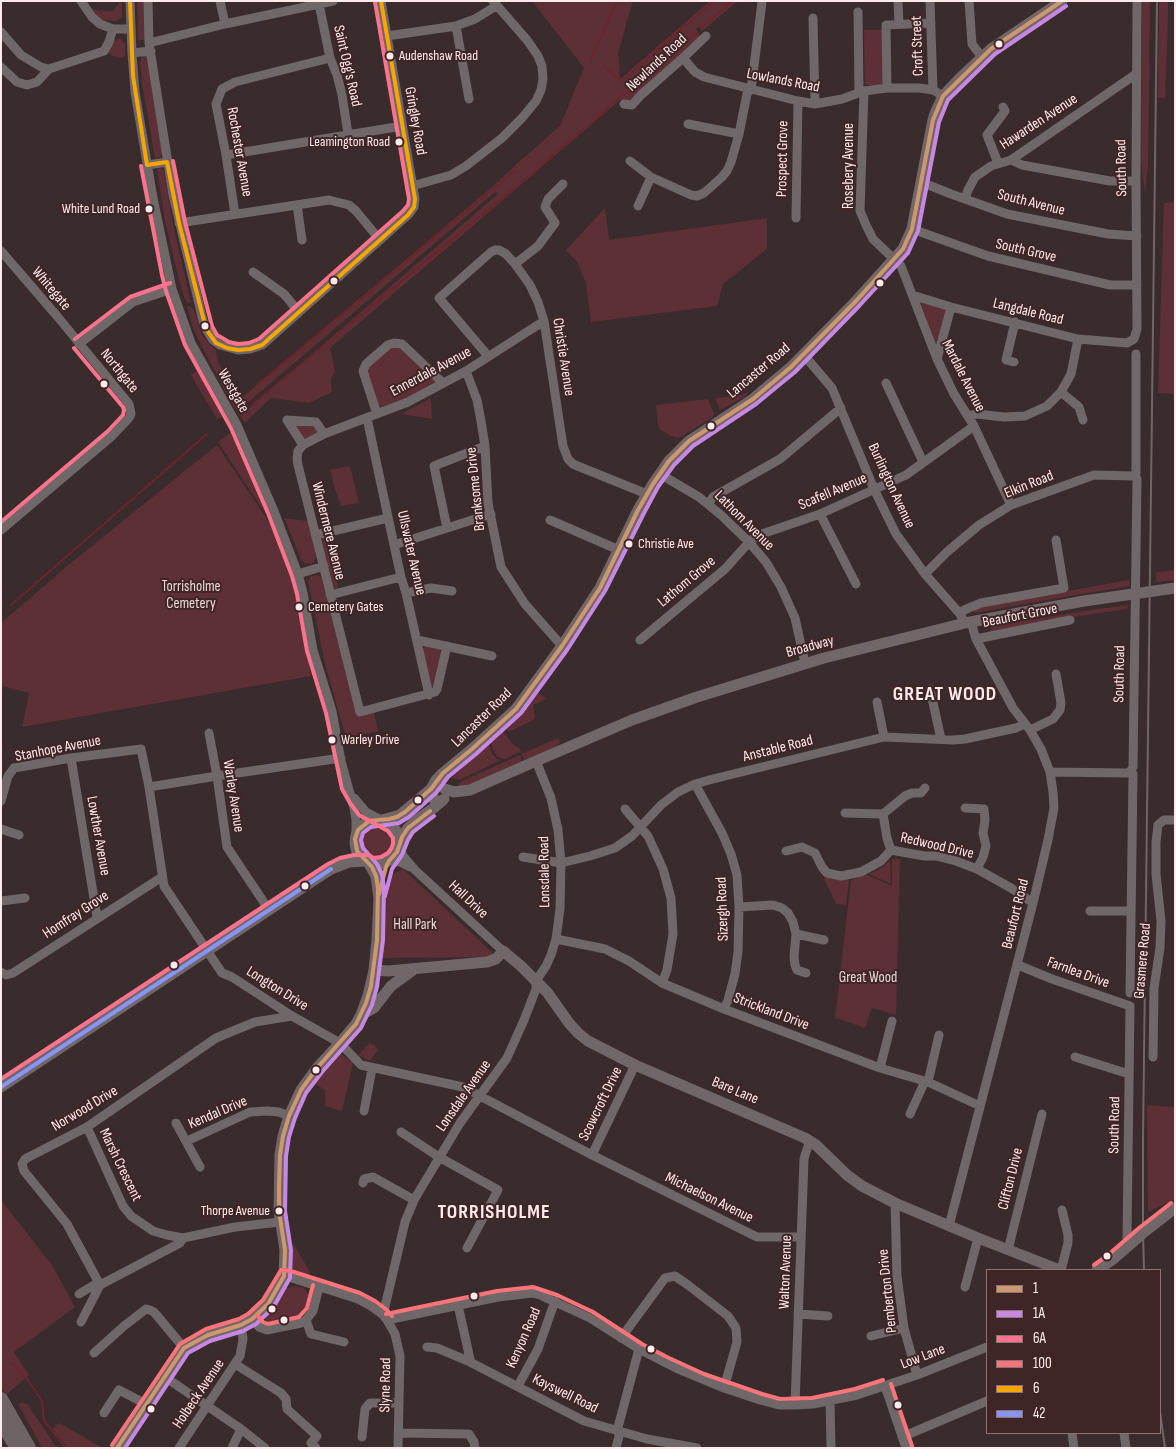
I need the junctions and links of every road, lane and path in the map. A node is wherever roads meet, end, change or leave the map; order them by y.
1 (81, 1) edge
2 (130, 1) edge
3 (148, 1) edge
4 (220, 1) edge
5 (333, 1) edge
6 (381, 1) edge
7 (898, 1) edge
8 (930, 1) edge
9 (969, 1) edge
10 (1062, 1) edge
11 (1137, 1) edge
12 (762, 2) edge
13 (495, 3) edge
14 (319, 4) junction
15 (858, 12) dead end
16 (813, 18) dead end
17 (931, 23) junction
18 (225, 24) junction
19 (899, 24) junction
20 (456, 26) junction
21 (113, 29) junction
22 (131, 29) junction
23 (1, 32) edge
24 (387, 36) junction
25 (706, 36) dead end
26 (150, 47) junction
27 (132, 53) junction
28 (982, 57) junction
29 (330, 58) junction
30 (683, 58) junction
31 (1, 66) edge
32 (49, 69) junction
33 (1136, 74) junction
34 (887, 88) junction
35 (750, 89) junction
36 (933, 90) junction
37 (862, 92) junction
38 (944, 96) junction
39 (467, 100) dead end
40 (798, 101) junction
41 (624, 104) dead end
42 (816, 104) junction
43 (1003, 106) dead end
44 (688, 124) dead end
45 (402, 126) junction
46 (348, 134) junction
47 (739, 134) junction
48 (226, 155) junction
49 (1011, 160) junction
50 (630, 161) dead end
51 (167, 162) junction
52 (998, 162) junction
53 (147, 165) junction
54 (651, 178) junction
55 (1136, 181) junction
56 (921, 182) junction
57 (563, 184) dead end
58 (412, 186) junction
59 (965, 199) junction
60 (297, 205) junction
61 (638, 206) dead end
62 (236, 214) junction
63 (796, 218) dead end
64 (179, 223) junction
65 (912, 229) junction
66 (1137, 236) junction
67 (302, 240) dead end
68 (380, 240) junction
69 (1, 251) edge
70 (894, 259) junction
71 (515, 264) junction
72 (253, 272) dead end
73 (1137, 285) junction
74 (172, 289) junction
75 (912, 295) junction
76 (952, 307) junction
77 (299, 312) junction
78 (544, 321) junction
79 (1015, 322) junction
80 (1136, 335) joint
81 (1078, 338) junction
82 (79, 344) junction
83 (803, 354) junction
84 (1136, 354) dead end
85 (488, 356) junction
86 (996, 358) dead end
87 (937, 359) junction
88 (466, 371) junction
89 (443, 383) junction
90 (886, 383) dead end
91 (1061, 392) junction
92 (841, 408) junction
93 (377, 414) junction
94 (968, 416) junction
95 (367, 418) junction
96 (1083, 420) dead end
97 (974, 426) junction
98 (324, 434) junction
99 (303, 445) junction
100 (485, 446) junction
101 (923, 462) junction
102 (660, 474) junction
103 (1134, 476) junction
104 (874, 489) junction
105 (647, 494) junction
106 (708, 504) junction
107 (1011, 505) junction
108 (491, 514) junction
109 (820, 514) junction
110 (388, 518) junction
111 (550, 520) dead end
112 (447, 528) junction
113 (1, 530) edge
114 (316, 535) junction
115 (1056, 540) dead end
116 (749, 542) junction
117 (394, 545) junction
118 (619, 550) junction
119 (324, 566) junction
120 (298, 574) junction
121 (925, 574) junction
122 (401, 577) junction
123 (856, 584) dead end
124 (1175, 588) edge
125 (452, 591) dead end
126 (406, 593) junction
127 (330, 595) junction
128 (966, 620) junction
129 (1070, 620) dead end
130 (976, 639) junction
131 (417, 640) junction
132 (640, 640) dead end
133 (447, 646) junction
134 (562, 646) junction
135 (492, 656) dead end
136 (805, 663) junction
137 (1056, 674) dead end
138 (930, 690) dead end
139 (430, 694) junction
140 (877, 702) dead end
141 (1028, 727) junction
142 (209, 733) dead end
143 (884, 737) junction
144 (941, 738) junction
145 (141, 748) joint
146 (70, 758) junction
147 (341, 758) junction
148 (536, 761) junction
149 (455, 764) junction
150 (1050, 772) junction
151 (1130, 772) junction
152 (217, 776) junction
153 (695, 784) junction
154 (149, 787) junction
155 (348, 787) junction
156 (431, 788) junction
157 (923, 793) dead end
158 (444, 794) junction
159 (1, 801) edge
160 (625, 808) dead end
161 (965, 808) dead end
162 (845, 813) dead end
163 (883, 814) junction
164 (382, 820) junction
165 (1175, 820) edge
166 (641, 828) junction
167 (1, 829) edge
168 (20, 836) dead end
169 (355, 838) junction
170 (399, 844) junction
171 (891, 850) junction
172 (786, 851) dead end
173 (523, 857) dead end
174 (389, 861) junction
175 (367, 862) junction
176 (561, 863) junction
177 (331, 869) junction
178 (977, 869) junction
179 (415, 870) junction
180 (162, 877) junction
181 (24, 898) dead end
182 (379, 898) junction
183 (1, 901) edge
184 (1033, 903) junction
185 (739, 907) junction
186 (269, 910) junction
187 (1090, 911) dead end
188 (1131, 911) junction
189 (98, 917) junction
190 (796, 934) junction
191 (556, 939) junction
192 (824, 940) dead end
193 (208, 951) junction
194 (503, 951) junction
195 (1018, 965) junction
196 (415, 969) junction
197 (374, 970) junction
198 (806, 973) dead end
199 (3, 974) edge
200 (536, 981) junction
201 (662, 983) junction
202 (1130, 993) dead end
203 (1130, 1006) joint
204 (724, 1009) junction
205 (361, 1015) junction
206 (292, 1016) junction
207 (892, 1021) dead end
208 (940, 1035) dead end
209 (340, 1044) junction
210 (1153, 1057) dead end
211 (1075, 1058) dead end
212 (635, 1066) junction
213 (880, 1068) junction
214 (372, 1069) junction
215 (1129, 1074) junction
216 (927, 1082) junction
217 (1, 1087) edge
218 (480, 1095) junction
219 (980, 1106) junction
220 (364, 1111) dead end
221 (910, 1114) dead end
222 (1042, 1114) dead end
223 (289, 1116) junction
224 (176, 1123) dead end
225 (87, 1127) junction
226 (401, 1132) dead end
227 (187, 1141) junction
228 (810, 1141) junction
229 (592, 1155) junction
230 (439, 1157) junction
231 (200, 1167) dead end
232 (363, 1183) dead end
233 (414, 1200) junction
234 (895, 1203) junction
235 (1175, 1208) edge
236 (1062, 1210) dead end
237 (280, 1222) junction
238 (949, 1226) junction
239 (801, 1236) junction
240 (183, 1238) junction
241 (978, 1238) junction
242 (1130, 1245) junction
243 (467, 1248) dead end
244 (1008, 1250) junction
245 (1057, 1269) edge
246 (1060, 1269) edge
247 (1098, 1269) edge
248 (284, 1276) junction
249 (100, 1284) junction
250 (319, 1287) junction
251 (966, 1287) dead end
252 (79, 1294) dead end
253 (555, 1301) junction
254 (458, 1305) junction
255 (798, 1314) junction
256 (828, 1316) dead end
257 (385, 1318) junction
258 (252, 1319) junction
259 (306, 1320) junction
260 (81, 1322) dead end
261 (241, 1325) junction
262 (904, 1328) junction
263 (871, 1336) dead end
264 (621, 1338) junction
265 (344, 1342) dead end
266 (427, 1347) dead end
267 (986, 1347) edge
268 (184, 1348) junction
269 (639, 1349) junction
270 (94, 1353) dead end
271 (468, 1361) junction
272 (235, 1364) junction
273 (917, 1375) junction
274 (165, 1377) junction
275 (518, 1386) junction
276 (885, 1386) junction
277 (724, 1388) junction
278 (1, 1398) edge
279 (986, 1400) edge
280 (830, 1401) junction
281 (399, 1403) junction
282 (146, 1404) junction
283 (795, 1405) junction
284 (207, 1406) junction
285 (104, 1412) dead end
286 (1, 1422) edge
287 (241, 1429) junction
288 (618, 1431) junction
289 (398, 1433) junction
290 (1072, 1434) edge
291 (1124, 1434) edge
292 (362, 1437) dead end
293 (902, 1437) junction
294 (475, 1445) edge
295 (16, 1448) edge
296 (29, 1448) edge
297 (117, 1448) edge
298 (179, 1448) edge
299 (232, 1448) edge
300 (265, 1448) edge
301 (316, 1448) edge
302 (398, 1448) edge
303 (616, 1448) edge
304 (697, 1448) edge
305 (832, 1448) edge
306 (906, 1448) edge
307 (1074, 1448) edge
308 (1126, 1448) edge

1 - 21 street
2 - 22 street, Westgate
3 - 26 street
4 - 18 street
5 - 14 street
6 - 24 street, Gringley Road
7 - 19 street
8 - 17 street, Croft Street
9 - 28 street
10 - 28 main road, Lancaster Road
11 - 33 street, South Road
12 - 35 street
13 - 20 street
13 - 58 street
14 - 18 street
14 - 29 street, Saint Ogg's Road
15 - 37 street, Rosebery Avenue
16 - 42 street
17 - 19 street
17 - 36 street, Croft Street
18 - 26 street
19 - 34 street
20 - 24 street
20 - 39 street
21 - 22 street
21 - 32 street
22 - 27 street, Westgate
23 - 32 street
24 - 45 street, Gringley Road
25 - 30 street, Newlands Road
26 - 27 street
26 - 51 street
27 - 53 street, Westgate
28 - 38 main road, Lancaster Road
29 - 46 street, Saint Ogg's Road
29 - 48 street, Rochester Avenue
30 - 35 street, Lowlands Road
30 - 41 street, Newlands Road
31 - 32 street
33 - 49 street, Hawarden Avenue
33 - 55 street, South Road
34 - 36 street, Lowlands Road
34 - 37 street, Lowlands Road
35 - 40 street, Lowlands Road
35 - 47 street
36 - 38 street, Lowlands Road
37 - 42 street, Lowlands Road
37 - 70 street, Rosebery Avenue
38 - 56 main road, Lancaster Road
40 - 42 street, Lowlands Road
40 - 63 street, Prospect Grove
43 - 52 street
44 - 47 street
45 - 46 street
45 - 58 street, Gringley Road
46 - 48 street
47 - 54 street
48 - 62 street, Rochester Avenue
49 - 52 street, Hawarden Avenue
49 - 55 street
50 - 54 street
51 - 53 street
51 - 64 street
52 - 59 street, Hawarden Avenue
53 - 74 street, Westgate
54 - 61 street
55 - 66 street, South Road
56 - 59 street, South Avenue
56 - 65 main road, Lancaster Road
57 - 71 street
58 - 68 street, Gringley Road
59 - 66 street, South Avenue
60 - 62 street
60 - 67 street
60 - 68 street
62 - 64 street
64 - 77 street
65 - 70 main road, Lancaster Road
65 - 73 street, South Grove
66 - 73 street, South Road
68 - 77 street
69 - 82 street, Whitegate
70 - 75 street, Mardale Avenue
70 - 83 main road, Lancaster Road
71 - 78 street, Christie Avenue
71 - 85 street, Christie Avenue
72 - 77 street
73 - 80 street, South Road
74 - 82 street, Northgate
74 - 120 street, Westgate
75 - 76 street, Langdale Road
75 - 87 street, Mardale Avenue
76 - 79 street, Langdale Road
76 - 87 street
78 - 85 street, Ennerdale Avenue
78 - 105 street, Christie Avenue
79 - 81 street, Langdale Road
79 - 86 street
80 - 81 street, Langdale Road
81 - 91 street
82 - 113 street, Northgate
83 - 92 street, Burlington Avenue
83 - 102 main road, Lancaster Road
84 - 103 street, South Road
85 - 88 street, Ennerdale Avenue
87 - 94 street, Mardale Avenue
88 - 89 street, Ennerdale Avenue
88 - 100 street, Branksome Drive
89 - 93 street, Ennerdale Avenue
89 - 93 street
90 - 101 street
91 - 94 street
91 - 96 street
92 - 104 street, Burlington Avenue
92 - 106 street
93 - 95 street, Ennerdale Avenue
94 - 97 street, Mardale Avenue
95 - 98 street, Ennerdale Avenue
95 - 110 street, Ullswater Avenue
97 - 101 street, Scafell Avenue
97 - 107 street, Mardale Avenue
98 - 99 street, Ennerdale Avenue
98 - 99 street
99 - 114 street, Windermere Avenue
100 - 108 street, Branksome Drive
100 - 112 street
101 - 104 street, Scafell Avenue
102 - 105 main road, Lancaster Road
102 - 106 street, Lathom Avenue
103 - 107 street, Elkin Road
103 - 151 street, South Road
104 - 109 street, Scafell Avenue
104 - 121 street, Burlington Avenue
105 - 118 main road, Lancaster Road
106 - 116 street, Lathom Avenue
107 - 121 street, Elkin Road
108 - 112 street
108 - 134 street, Branksome Drive
109 - 116 street, Scafell Avenue
109 - 123 street
110 - 114 street
110 - 117 street, Ullswater Avenue
111 - 118 street
112 - 117 street
114 - 119 street, Windermere Avenue
115 - 128 street
116 - 132 street, Lathom Grove
116 - 136 street, Lathom Avenue
117 - 122 street, Ullswater Avenue
118 - 134 main road, Lancaster Road
119 - 120 street
119 - 127 street, Windermere Avenue
120 - 147 street, Westgate
121 - 128 street, Burlington Avenue
122 - 126 street, Ullswater Avenue
122 - 127 street
124 - 128 main road, Broadway
125 - 126 street
126 - 131 street, Ullswater Avenue
127 - 139 street, Windermere Avenue
128 - 130 street, Beaufort Road
128 - 136 main road, Broadway
129 - 130 street, Beaufort Grove
130 - 141 street, Beaufort Road
131 - 133 street
131 - 139 street, Ullswater Avenue
133 - 135 street
133 - 139 street
134 - 149 main road, Lancaster Road
136 - 148 main road, Broadway
137 - 141 street, Anstable Road
138 - 144 street
140 - 143 street
141 - 144 street, Anstable Road
141 - 150 street, Beaufort Road
142 - 152 street, Warley Avenue
143 - 144 street, Anstable Road
143 - 153 street, Anstable Road
145 - 146 street, Stanhope Avenue
145 - 154 street, Longton Drive
146 - 159 street, Stanhope Avenue
146 - 189 street, Lowther Avenue
147 - 152 street
147 - 155 street, Westgate
148 - 158 main road, Broadway
148 - 176 street, Lonsdale Road
149 - 156 main road, Lancaster Road
149 - 158 main road, Lancaster Road
150 - 151 street
150 - 184 street, Beaufort Road
151 - 188 street, South Road
152 - 154 street
152 - 186 street, Warley Avenue
153 - 166 street, Anstable Road
153 - 185 street, Sizergh Road
154 - 180 street, Longton Drive
155 - 164 street, Westgate
155 - 169 street, Westgate
156 - 158 main road
156 - 164 main road, Lancaster Road
157 - 163 street
158 - 170 main road
160 - 166 street
161 - 178 street
162 - 163 street
163 - 171 street, Redwood Drive
164 - 169 main road
164 - 170 main road
165 - 210 street, Grasmere Road
166 - 176 street, Anstable Road
166 - 201 street
167 - 168 street
169 - 175 main road
169 - 177 main road
170 - 174 main road
170 - 179 street, Hall Drive
171 - 172 street
171 - 178 street, Redwood Drive
173 - 176 street
174 - 175 main road
174 - 179 street, Hall Drive
174 - 182 main road
175 - 177 main road
175 - 182 main road
176 - 191 street, Lonsdale Road
177 - 186 main road
178 - 184 street, Redwood Drive
179 - 194 street, Hall Drive
180 - 189 street, Homfray Grove
180 - 193 street, Longton Drive
181 - 183 street
182 - 197 main road
184 - 195 street, Beaufort Road
185 - 190 street
185 - 204 street, Sizergh Road
186 - 193 main road
187 - 188 street
188 - 202 street, South Road
189 - 199 street, Homfray Grove
190 - 192 street
190 - 198 street
191 - 200 street, Lonsdale Road
191 - 201 street, Strickland Drive
193 - 206 street, Longton Drive
193 - 217 main road
194 - 196 main road
194 - 200 main road, Bare Lane
195 - 203 street, Farnlea Drive
195 - 219 street, Beaufort Road
196 - 197 main road
196 - 205 main road
197 - 205 main road
200 - 212 main road, Bare Lane
200 - 218 street, Lonsdale Avenue
201 - 204 street, Strickland Drive
203 - 215 street, South Road
204 - 213 street, Strickland Drive
205 - 209 main road
206 - 209 street, Longton Drive
206 - 225 street, Norwood Drive
207 - 213 street
208 - 216 street
209 - 214 street, Michaelson Avenue
209 - 223 main road
211 - 215 street
212 - 228 main road, Bare Lane
212 - 229 street, Scowcroft Drive
213 - 216 street, Strickland Drive
214 - 218 street, Michaelson Avenue
214 - 220 street
215 - 242 street, South Road
216 - 219 street, Strickland Drive
216 - 221 street
218 - 229 street, Michaelson Avenue
218 - 230 street, Lonsdale Avenue
219 - 238 street, Beaufort Road
222 - 244 street, Clifton Drive
223 - 227 street, Kendal Drive
223 - 237 main road
224 - 227 street, Kendal Drive
225 - 240 street, Marsh Crescent
225 - 249 street, Norwood Drive
226 - 230 street
227 - 231 street, Kendal Drive
228 - 234 main road, Bare Lane
228 - 239 street, Walton Avenue
229 - 239 street, Michaelson Avenue
230 - 233 street, Lonsdale Avenue
230 - 243 street
232 - 233 street
233 - 257 street, Lonsdale Avenue
234 - 238 main road, Bare Lane
234 - 262 street, Pemberton Drive
235 - 242 main road
236 - 246 street
237 - 240 street
237 - 248 main road
238 - 241 main road, Bare Lane
239 - 255 street, Walton Avenue
240 - 249 street
241 - 244 main road, Bare Lane
241 - 251 street
242 - 247 main road
244 - 245 main road, Bare Lane
248 - 250 street
248 - 258 main road
249 - 252 street
249 - 260 street
250 - 257 street
250 - 259 street
253 - 254 street, Low Lane
253 - 264 street, Low Lane
253 - 275 street, Kenyon Road
254 - 257 street, Low Lane
254 - 271 street
255 - 256 street
255 - 283 street, Walton Avenue
257 - 281 street, Slyne Road
258 - 259 street
258 - 261 main road
259 - 265 street
261 - 268 main road
261 - 272 street, Holbeck Avenue
262 - 263 street
262 - 273 street, Pemberton Drive
264 - 269 street, Low Lane
264 - 277 street
266 - 271 street, Kayswell Road
267 - 273 street, Low Lane
268 - 270 street
268 - 274 main road
269 - 277 street, Low Lane
269 - 288 street
271 - 275 street, Kayswell Road
272 - 284 street, Holbeck Avenue
272 - 301 street
273 - 276 street, Low Lane
274 - 282 main road
274 - 284 street
275 - 288 street, Kayswell Road
276 - 280 street, Low Lane
276 - 293 street
277 - 283 street, Low Lane
278 - 296 highway
279 - 293 street
280 - 283 street, Low Lane
280 - 305 street
281 - 289 street, Slyne Road
281 - 292 street
282 - 285 street
282 - 297 main road
284 - 287 street
284 - 298 street, Holbeck Avenue
286 - 295 highway
287 - 299 street
287 - 300 street
288 - 303 street
288 - 304 street, Kayswell Road
289 - 294 street
289 - 302 street, Slyne Road
290 - 307 street
291 - 308 street
293 - 306 street

